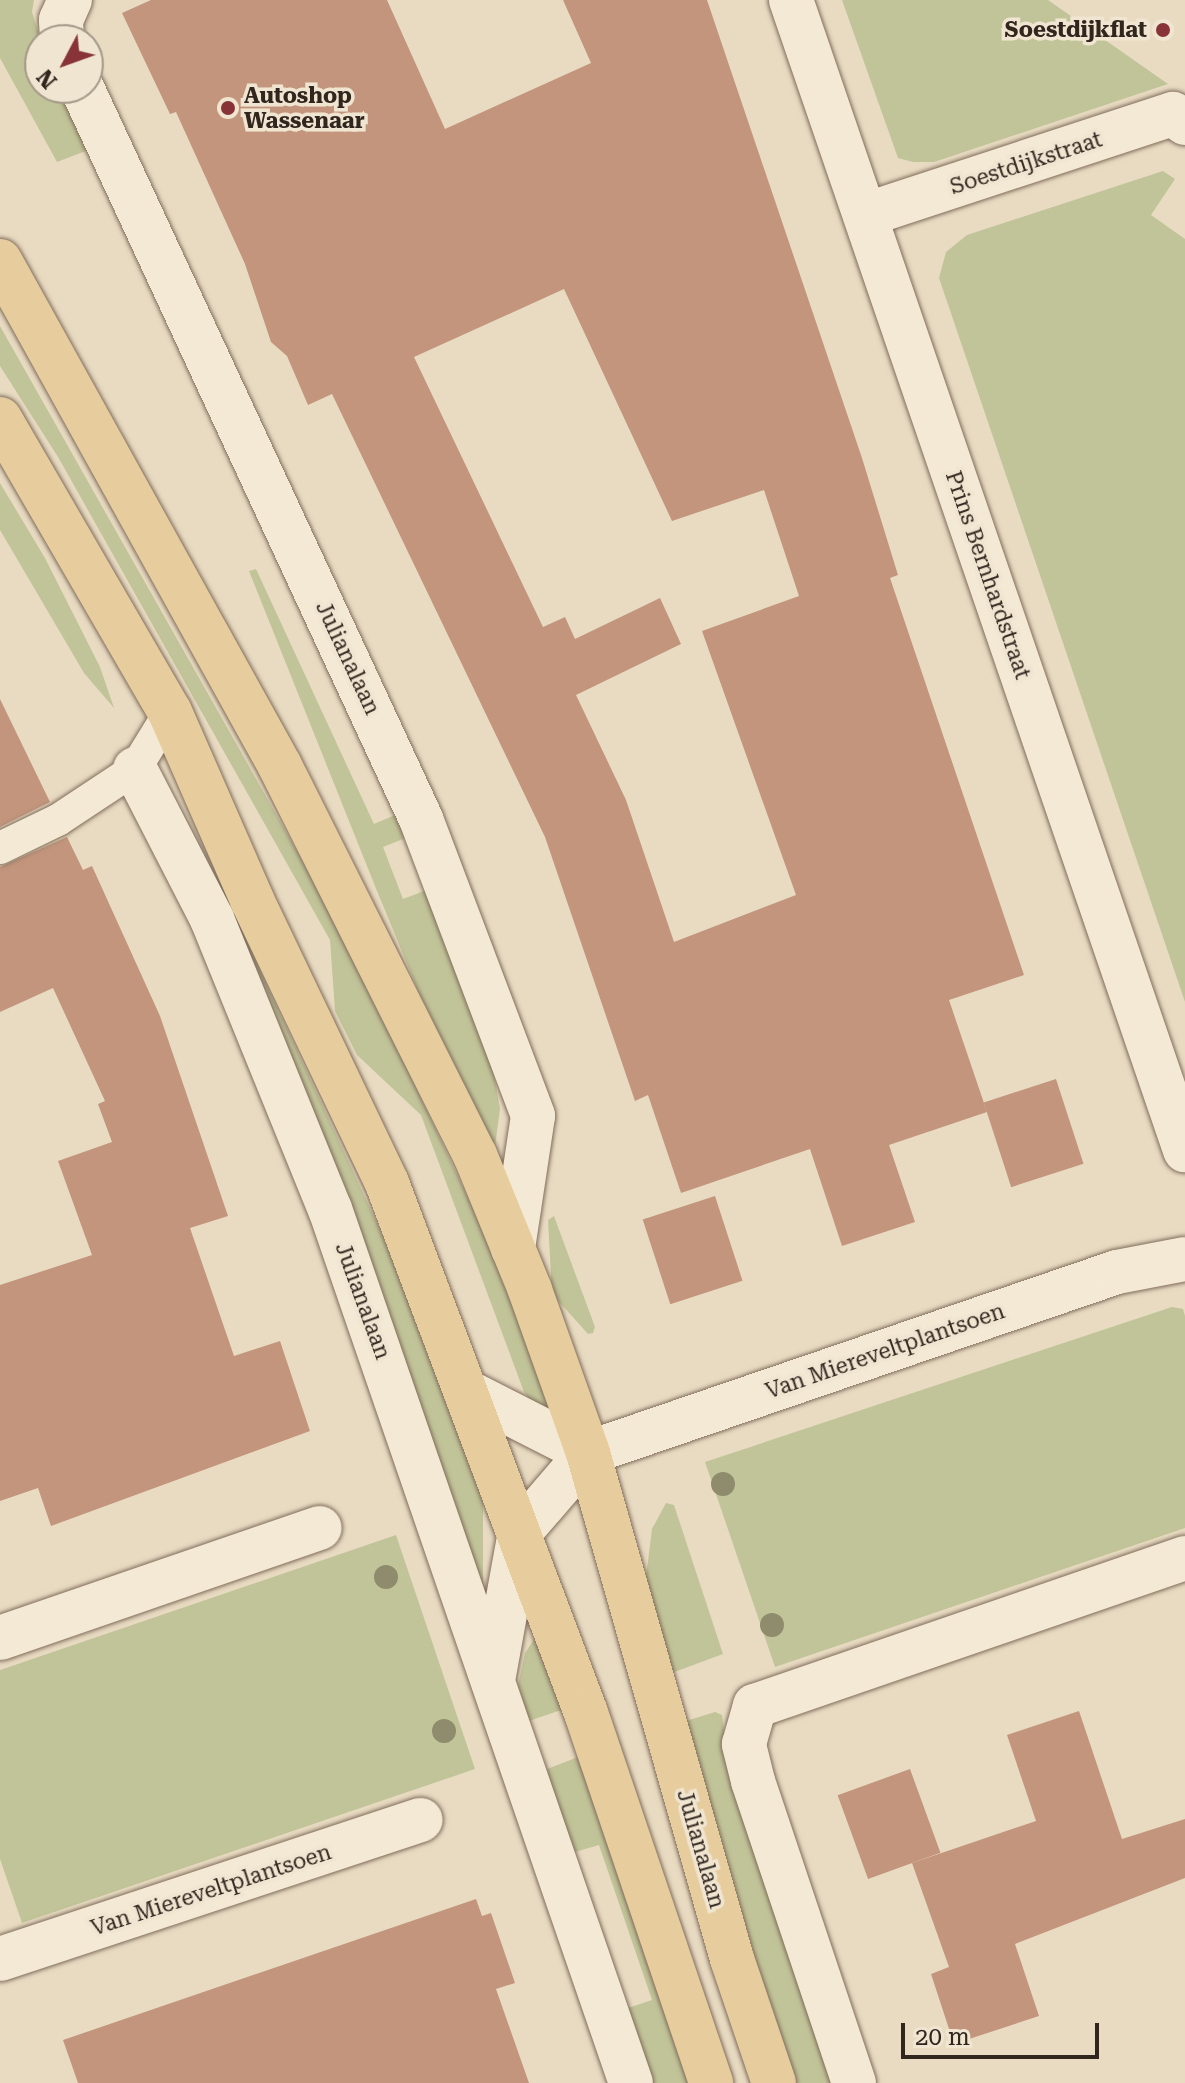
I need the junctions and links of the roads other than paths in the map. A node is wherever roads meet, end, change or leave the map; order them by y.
1 (70, 0) edge
2 (791, 0) edge
3 (61, 24) edge
4 (89, 104) edge
5 (1185, 123) edge
6 (865, 215) junction
7 (0, 261) edge
8 (0, 419) edge
9 (170, 712) junction
10 (135, 769) junction
11 (177, 842) junction
12 (0, 848) edge
13 (1185, 1150) edge
14 (513, 1249) junction
15 (1185, 1259) edge
16 (470, 1393) junction
17 (588, 1453) junction
18 (320, 1528) dead end
19 (520, 1532) junction
20 (1185, 1558) edge
21 (0, 1638) edge
22 (493, 1677) junction
23 (421, 1820) dead end
24 (0, 1959) edge
25 (631, 2083) edge
26 (711, 2083) edge
27 (774, 2083) edge
28 (854, 2083) edge

1 - 3 street
2 - 6 street, Prins Bernhardstraat
4 - 14 street, Julianalaan
5 - 6 street, Soestdijkstraat
6 - 13 street, Prins Bernhardstraat
7 - 14 main road, Julianalaan
8 - 9 main road, Julianalaan
9 - 10 lane
9 - 11 street, Julianalaan
9 - 16 main road, Julianalaan
10 - 11 street, Julianalaan
10 - 12 lane
11 - 22 street, Julianalaan
14 - 17 main road, Julianalaan
15 - 17 street, Van Miereveltplantsoen
16 - 17 street
16 - 19 main road, Julianalaan
17 - 19 street
17 - 27 main road, Julianalaan
18 - 21 street
19 - 22 street, Julianalaan
19 - 26 main road, Julianalaan
20 - 28 street
22 - 25 street, Julianalaan
23 - 24 street, Van Miereveltplantsoen

